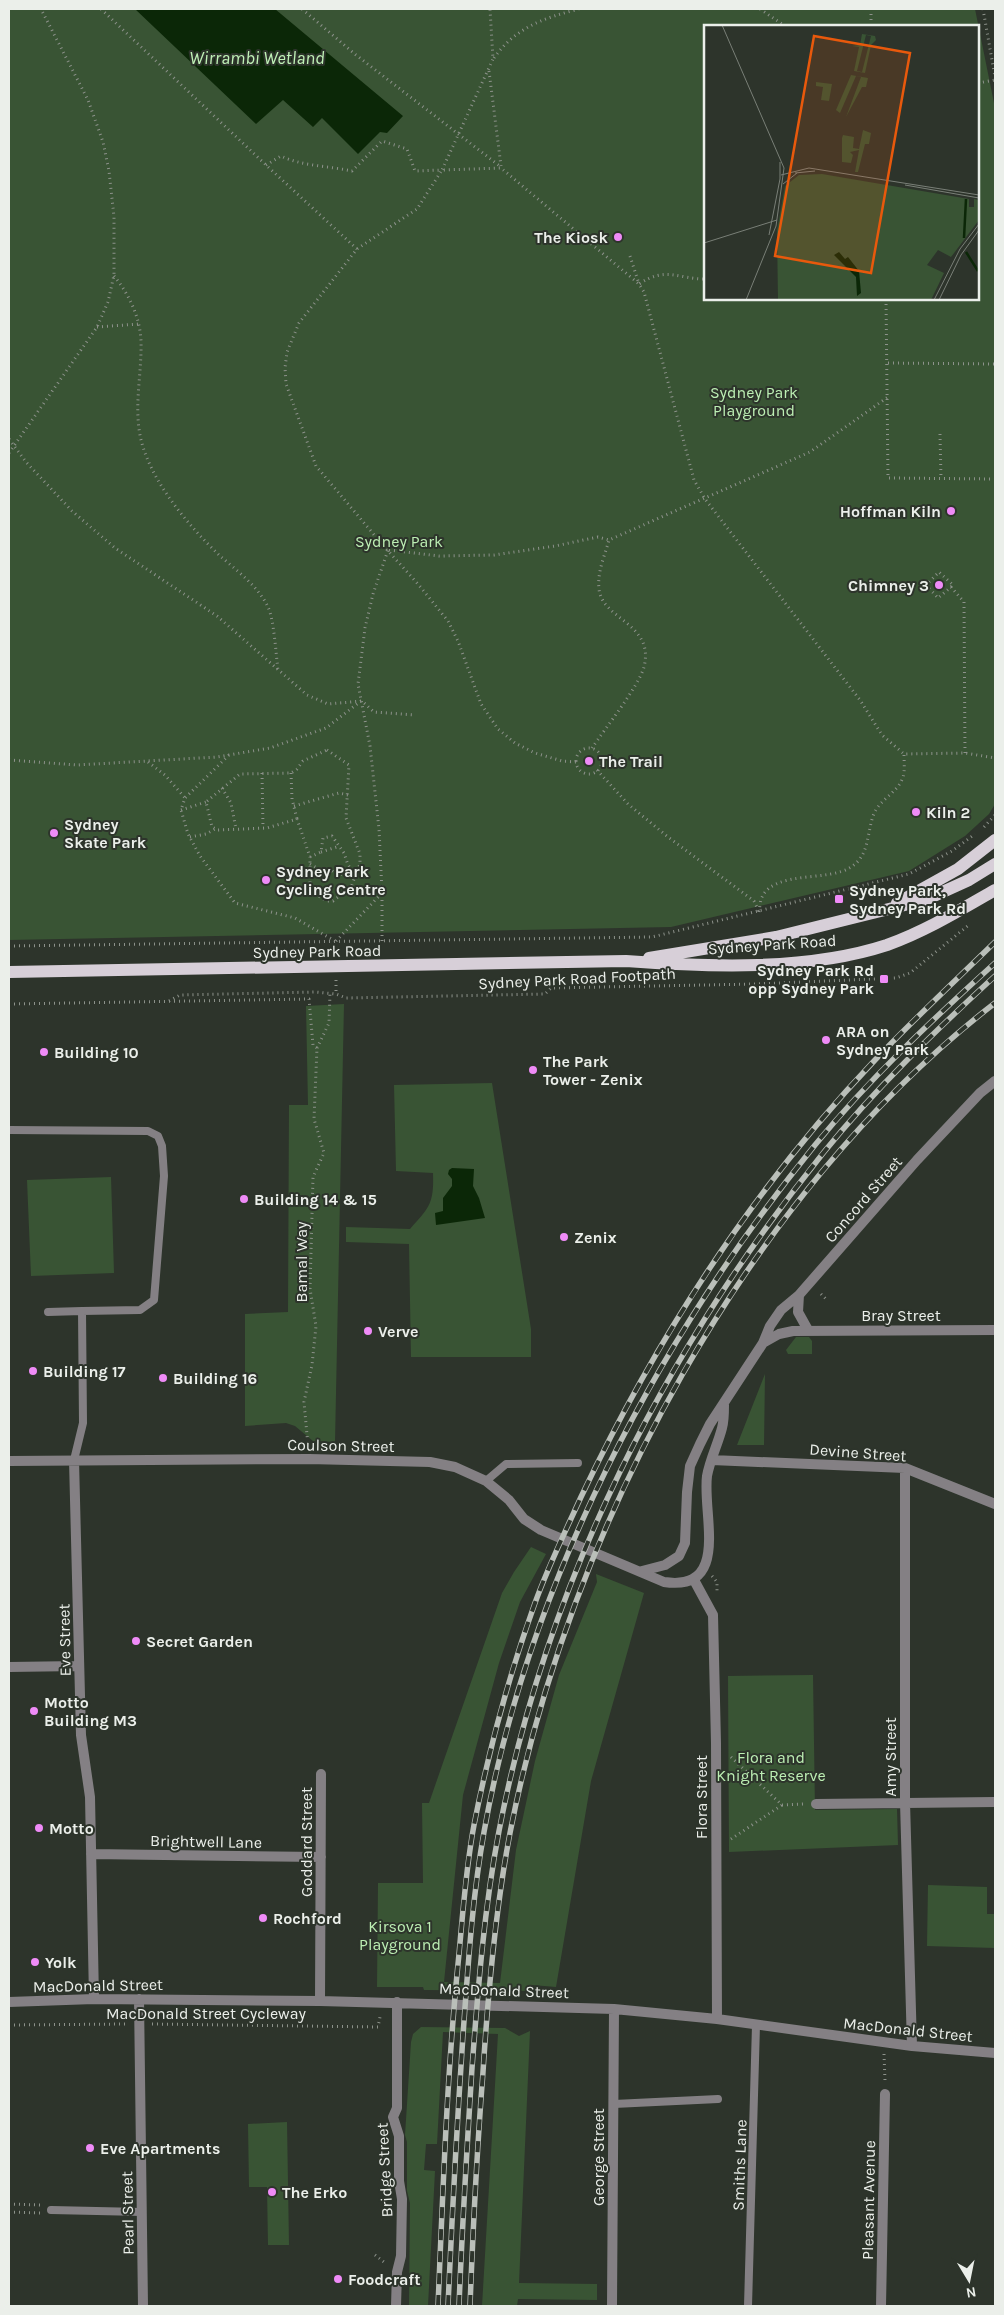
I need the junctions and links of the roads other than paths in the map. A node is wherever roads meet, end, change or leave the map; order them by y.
1 (995, 840) edge
2 (995, 864) edge
3 (995, 890) edge
4 (886, 909) junction
5 (626, 962) junction
6 (9, 972) edge
7 (995, 1081) edge
8 (9, 1130) edge
9 (799, 1295) junction
10 (82, 1311) junction
11 (48, 1312) dead end
12 (808, 1330) junction
13 (995, 1330) edge
14 (763, 1343) junction
15 (724, 1405) junction
16 (74, 1460) junction
17 (712, 1460) junction
18 (9, 1461) edge
19 (578, 1462) dead end
20 (905, 1468) junction
21 (486, 1481) junction
22 (995, 1504) edge
23 (642, 1572) junction
24 (694, 1580) junction
25 (79, 1666) junction
26 (9, 1667) edge
27 (321, 1774) dead end
28 (905, 1802) junction
29 (995, 1802) edge
30 (816, 1804) road end
31 (91, 1854) junction
32 (321, 1857) junction
33 (94, 1999) junction
34 (139, 1999) junction
35 (320, 2001) junction
36 (9, 2002) edge
37 (397, 2002) junction
38 (614, 2009) junction
39 (717, 2019) junction
40 (756, 2025) junction
41 (912, 2046) junction
42 (995, 2053) edge
43 (885, 2094) road end
44 (718, 2099) dead end
45 (614, 2104) junction
46 (51, 2210) road end
47 (142, 2212) junction
48 (143, 2306) edge
49 (396, 2306) edge
50 (612, 2306) edge
51 (748, 2306) edge
52 (881, 2306) edge

1 - 4 main road, Sydney Park Road
2 - 4 main road, Sydney Park Road
3 - 5 main road, Sydney Park Road
4 - 5 main road, Sydney Park Road
5 - 6 main road, Sydney Park Road
7 - 9 street, Concord Street
8 - 10 lane
9 - 12 street
9 - 14 street, Concord Street
10 - 11 lane
10 - 16 lane
12 - 13 street, Bray Street
12 - 14 street, Bray Street
14 - 15 street
15 - 17 street
15 - 23 street
16 - 18 street, Coulson Street
16 - 21 street, Coulson Street
16 - 25 street, Eve Street
17 - 20 street, Devine Street
17 - 24 street
19 - 21 lane
20 - 22 street, Devine Street
20 - 28 street, Amy Street
21 - 23 street, Coulson Street
23 - 24 street, Coulson Street
24 - 39 street, Flora Street
25 - 26 street
25 - 31 street, Eve Street
27 - 32 street, Goddard Street
28 - 29 street
28 - 30 street
28 - 41 street, Amy Street
31 - 32 street, Brightwell Lane
31 - 33 street, Eve Street
32 - 35 street, Goddard Street
33 - 34 street, MacDonald Street
33 - 36 street, MacDonald Street
34 - 35 street, MacDonald Street
34 - 47 street, Pearl Street
35 - 37 street, MacDonald Street
37 - 38 street, MacDonald Street
37 - 49 street, Bridge Street
38 - 39 street, MacDonald Street
38 - 45 street, George Street
39 - 40 street, MacDonald Street
40 - 41 street, MacDonald Street
40 - 51 lane, Smiths Lane
41 - 42 street, MacDonald Street
43 - 52 street, Pleasant Avenue
44 - 45 lane
45 - 50 street, George Street
46 - 47 lane
47 - 48 street, Pearl Street

